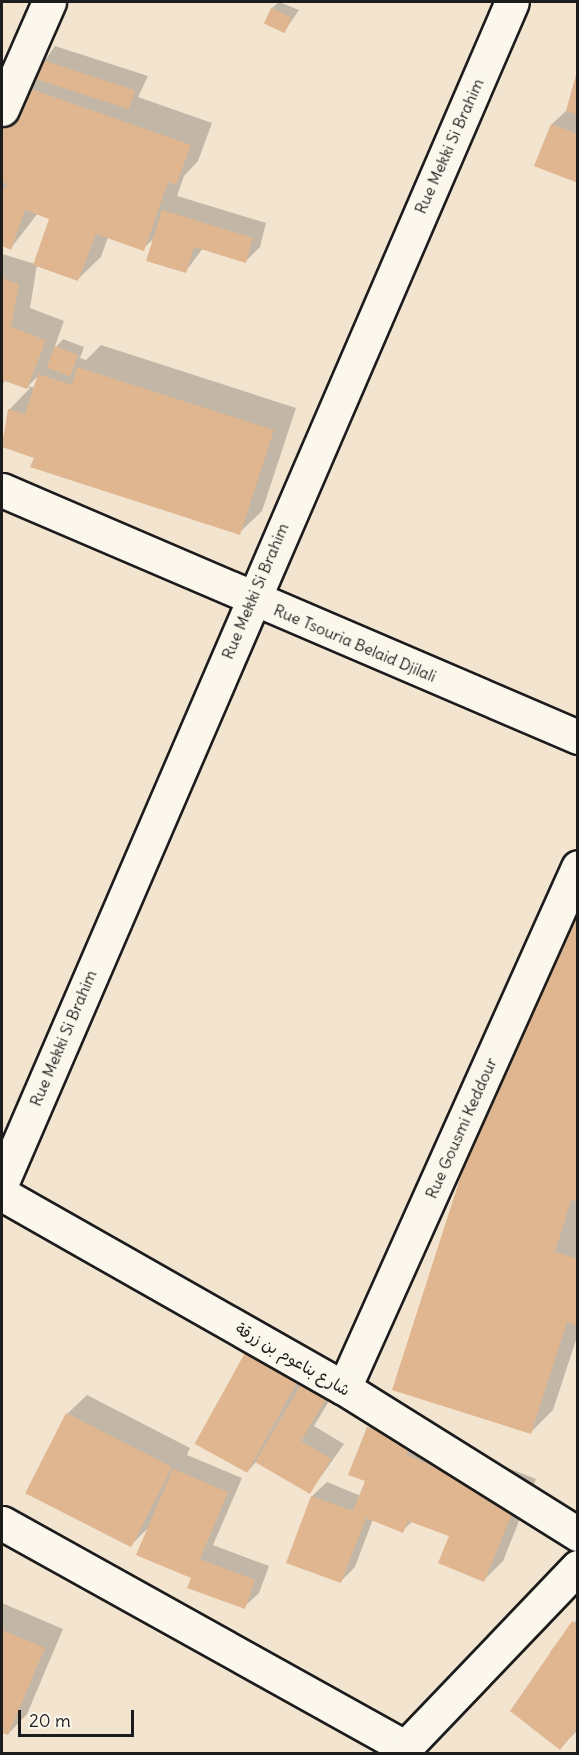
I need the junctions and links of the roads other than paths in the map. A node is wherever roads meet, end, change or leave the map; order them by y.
1 (49, 2) edge
2 (512, 2) edge
3 (2, 109) edge
4 (2, 490) edge
5 (252, 599) junction
6 (578, 737) edge
7 (578, 867) edge
8 (2, 1182) edge
9 (2, 1194) edge
10 (344, 1388) junction
11 (2, 1522) edge
12 (578, 1534) edge
13 (578, 1567) edge
14 (401, 1750) edge

1 - 3 street
2 - 5 street, Rue Mekki Si Brahim
4 - 5 street, Rue Tsouria Belaid Djilali
5 - 6 street, Rue Tsouria Belaid Djilali
5 - 8 street, Rue Mekki Si Brahim
7 - 10 street, Rue Gousmi Keddour
9 - 10 street, شارع بناعوم بن زرقة
10 - 12 street, شارع بناعوم بن زرقة
11 - 14 street
13 - 14 street

